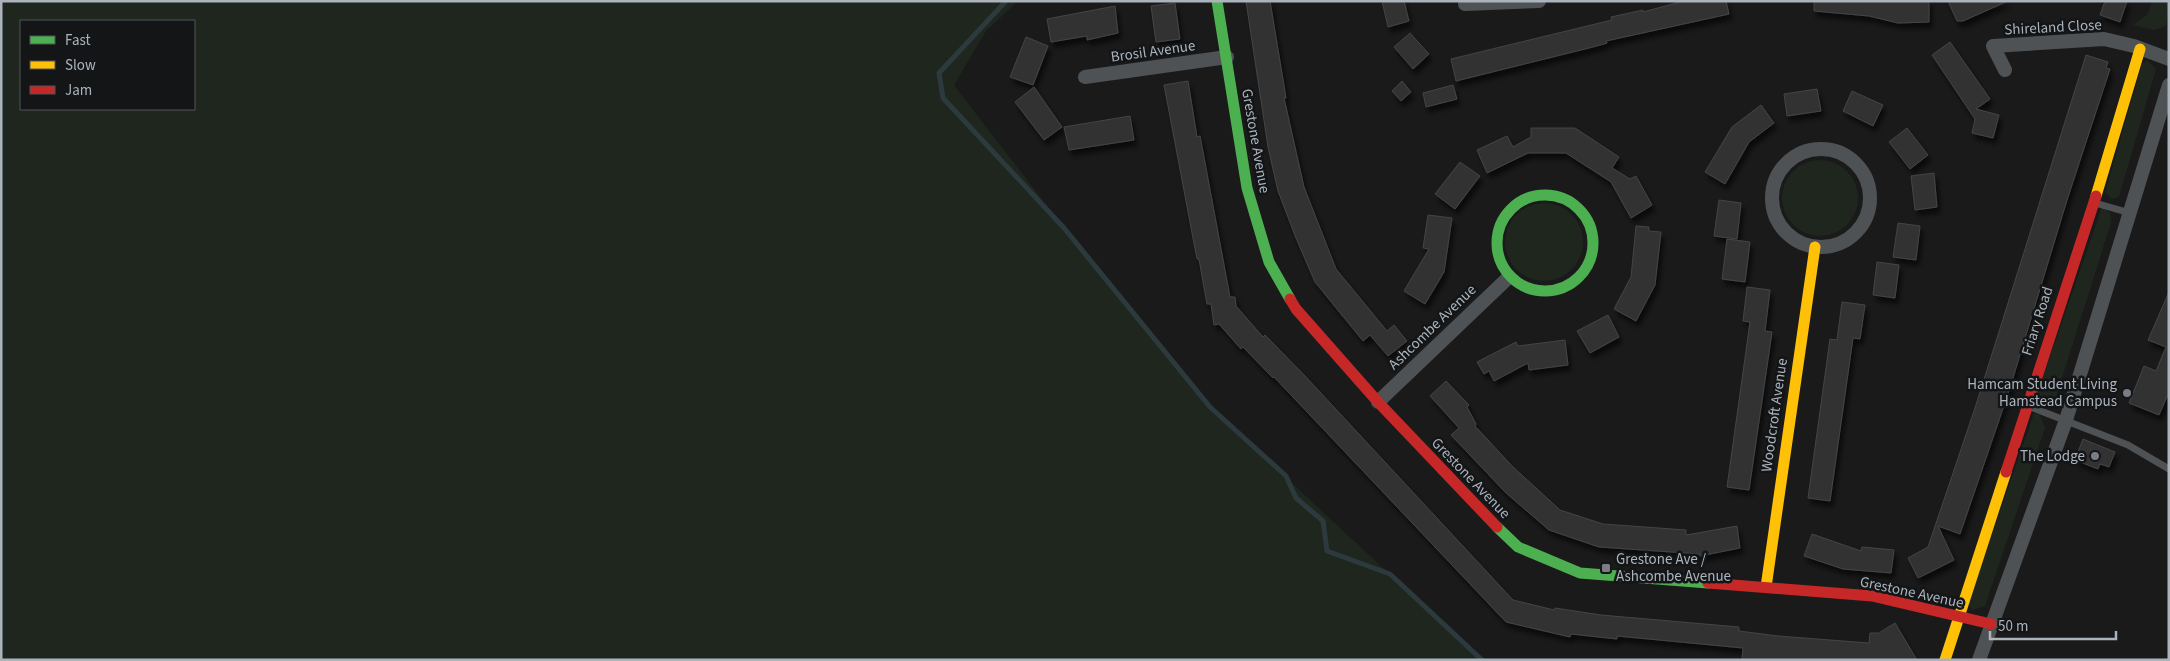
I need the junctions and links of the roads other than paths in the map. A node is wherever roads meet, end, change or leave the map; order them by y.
1 (1218, 1) edge
2 (1464, 1) edge
3 (1539, 1) edge
4 (2140, 49) junction
5 (1227, 57) junction
6 (2169, 59) edge
7 (2005, 70) dead end
8 (1085, 77) dead end
9 (2169, 85) edge
10 (2094, 202) junction
11 (2130, 213) junction
12 (1815, 247) junction
13 (1509, 276) junction
14 (1378, 402) junction
15 (2027, 406) junction
16 (2066, 420) junction
17 (2169, 470) edge
18 (1766, 587) junction
19 (1958, 618) junction
20 (1991, 624) junction
21 (1945, 660) edge
22 (1979, 660) edge

1 - 5 street, Grestone Avenue
2 - 3 street
4 - 6 street, Shireland Close
4 - 7 street, Shireland Close
4 - 10 street, Friary Road
5 - 8 street, Brosil Avenue
5 - 14 street, Grestone Avenue
9 - 11 street
10 - 11 lane
10 - 15 street, Friary Road
11 - 16 street
12 - 12 street
12 - 18 street, Woodcroft Avenue
13 - 13 street
13 - 14 street, Ashcombe Avenue
14 - 18 street, Grestone Avenue
15 - 16 lane
15 - 19 street, Friary Road
16 - 17 lane
16 - 20 street
18 - 19 street, Grestone Avenue
19 - 20 street, Grestone Avenue
19 - 21 street, Friary Road
20 - 22 street

